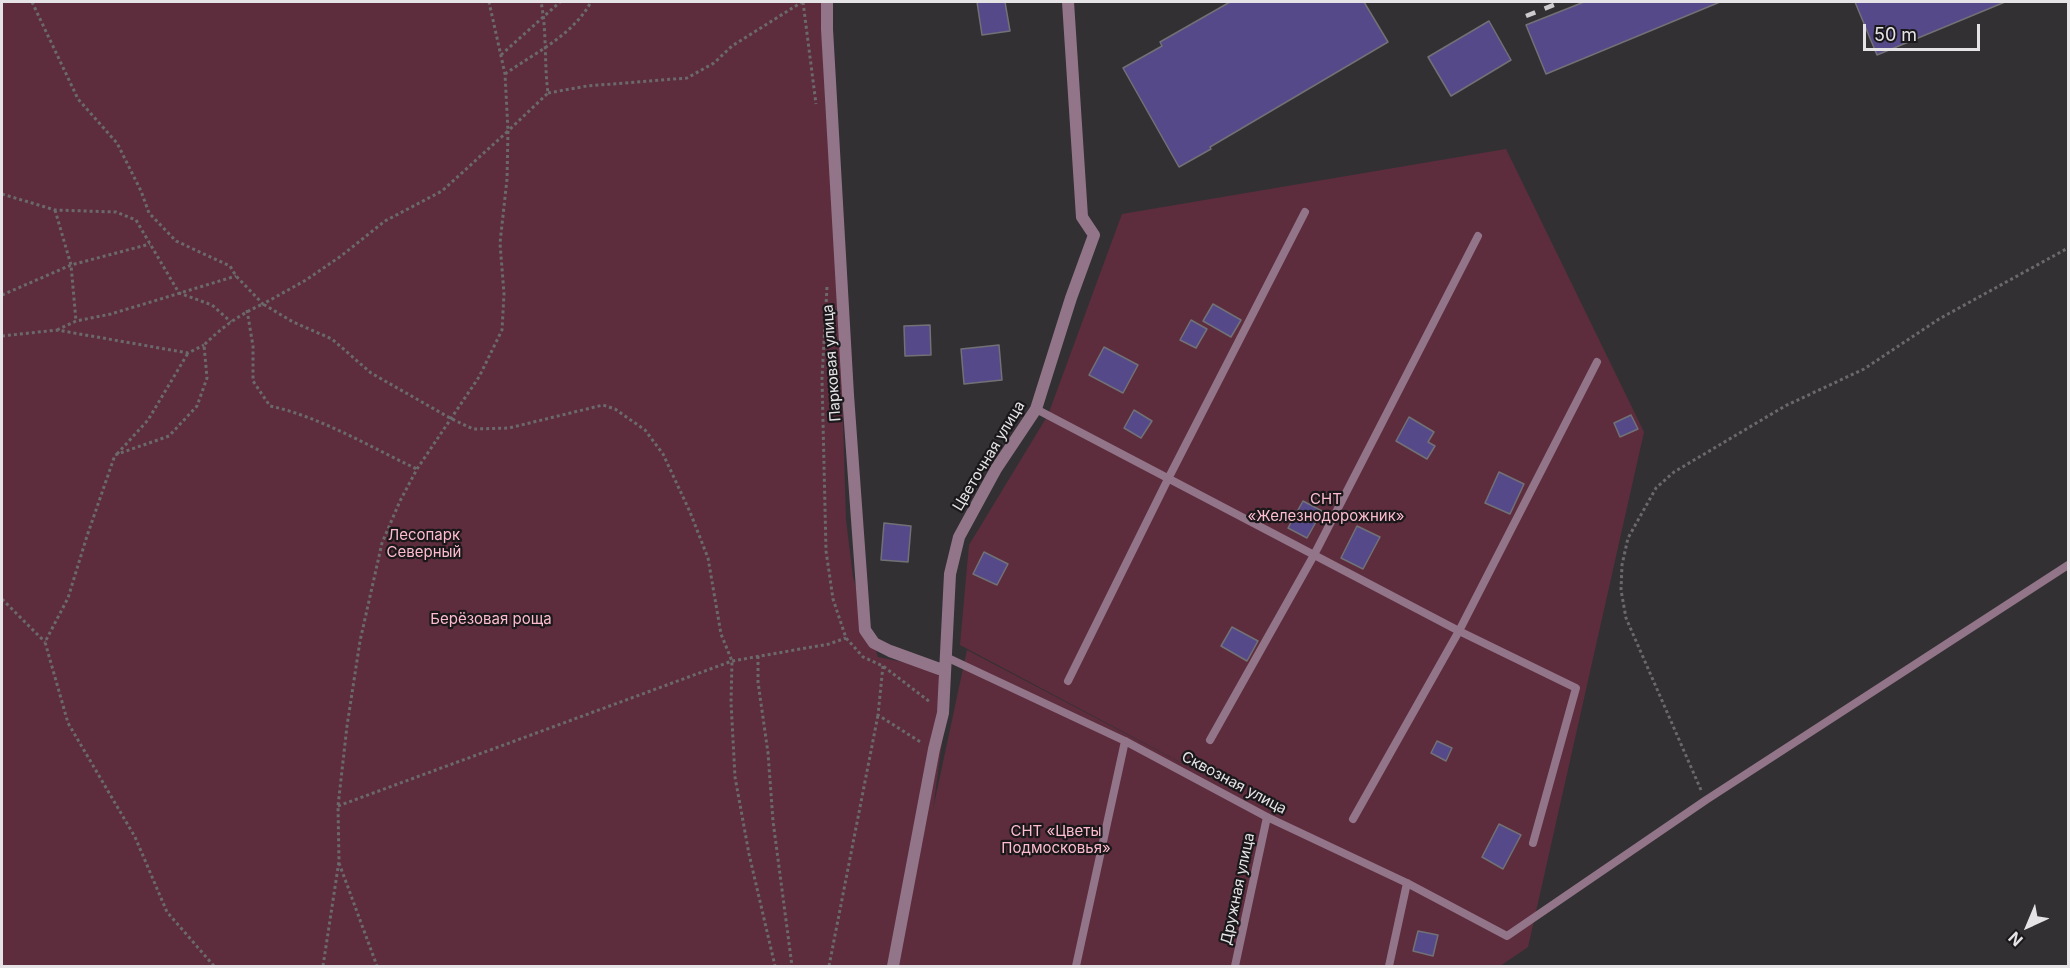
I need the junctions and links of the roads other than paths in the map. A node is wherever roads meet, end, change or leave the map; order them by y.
1 (827, 2) edge
2 (1068, 2) edge
3 (1305, 212) dead end
4 (1478, 236) dead end
5 (1597, 362) dead end
6 (1036, 409) junction
7 (1168, 479) junction
8 (1314, 555) junction
9 (2068, 565) edge
10 (1459, 631) junction
11 (946, 657) junction
12 (945, 671) junction
13 (1068, 681) dead end
14 (1210, 740) dead end
15 (1125, 741) junction
16 (1267, 817) junction
17 (1353, 819) dead end
18 (1533, 843) dead end
19 (1407, 883) junction
20 (893, 966) edge
21 (1076, 966) edge
22 (1235, 966) edge
23 (1389, 966) edge

1 - 12 street, Парковая улица
2 - 6 street, Цветочная улица
3 - 7 lane
4 - 8 lane
5 - 10 lane
6 - 7 lane
6 - 11 street, Цветочная улица
7 - 8 lane
7 - 13 lane
8 - 10 lane
8 - 14 lane
9 - 19 lane, Сквозная улица
10 - 17 lane
10 - 18 lane
11 - 12 street, Цветочная улица
11 - 15 lane, Сквозная улица
12 - 20 street, Цветочная улица
15 - 16 lane, Сквозная улица
15 - 21 lane
16 - 19 lane, Сквозная улица
16 - 22 lane, Дружная улица
19 - 23 lane

